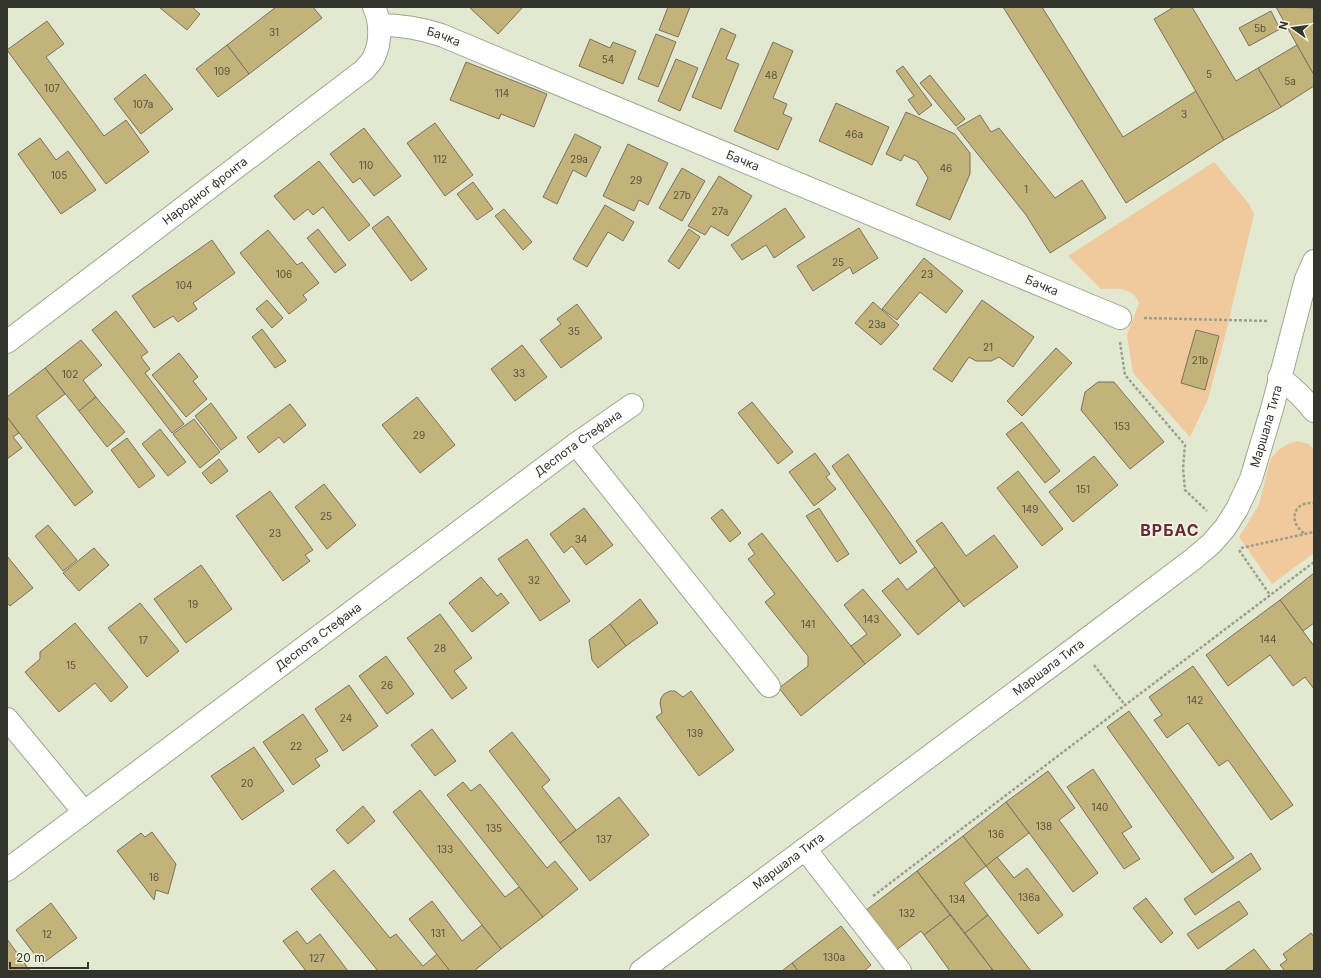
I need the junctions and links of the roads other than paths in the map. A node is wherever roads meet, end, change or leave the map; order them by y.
1 (376, 16) edge
2 (1314, 261) edge
3 (1120, 318) road end
4 (7, 342) edge
5 (1279, 377) junction
6 (632, 405) dead end
7 (1314, 411) edge
8 (576, 444) junction
9 (769, 686) dead end
10 (7, 720) edge
11 (84, 812) junction
12 (805, 849) junction
13 (7, 870) edge
14 (641, 971) edge
15 (900, 971) edge

1 - 3 street, Бачка
1 - 4 street, Народног фронта
2 - 5 street, Маршала Тита
5 - 7 street
5 - 12 street, Маршала Тита
6 - 8 street, Деспота Стефана
8 - 9 street
8 - 11 street, Деспота Стефана
10 - 11 street
11 - 13 street, Деспота Стефана
12 - 14 street, Маршала Тита
12 - 15 street

